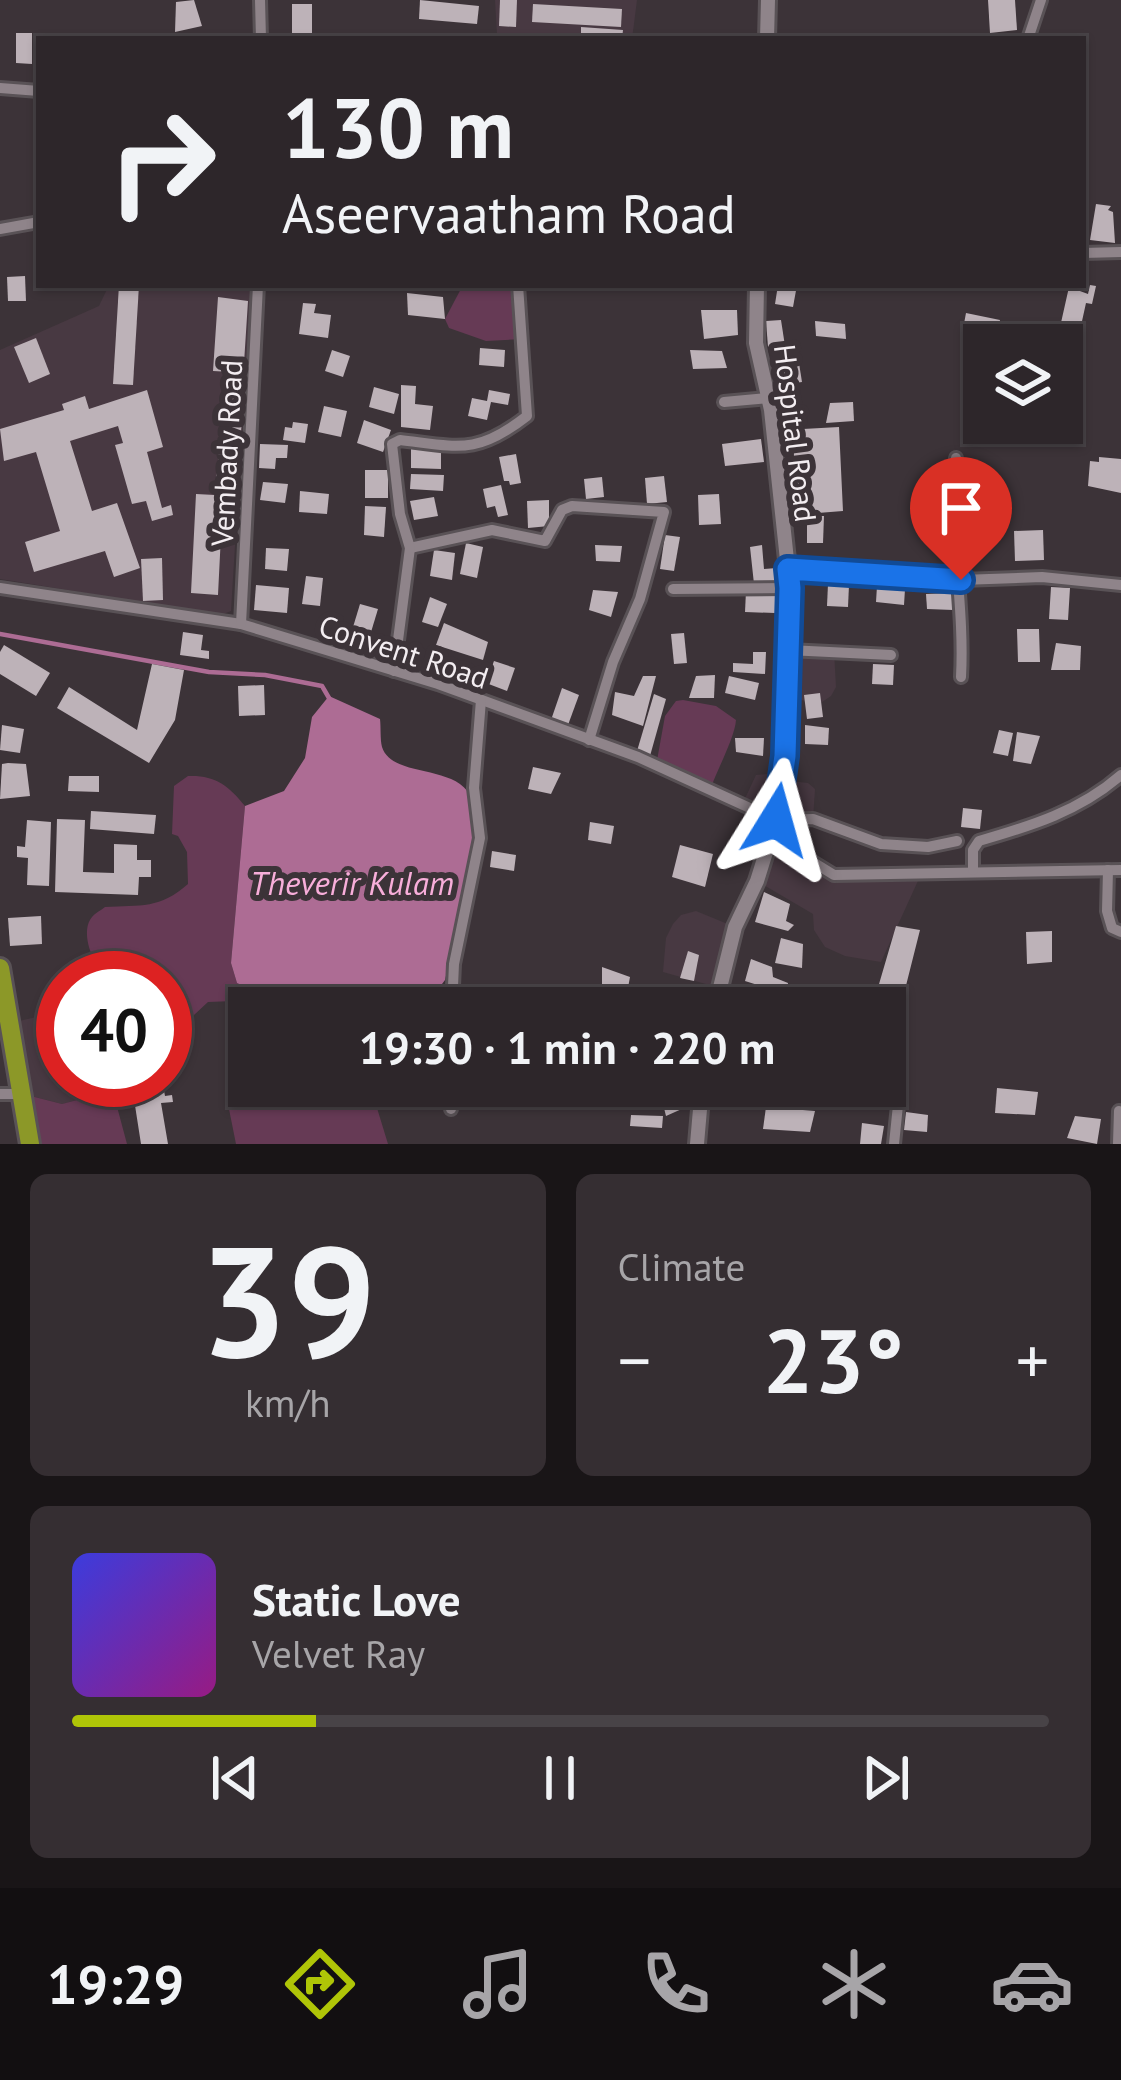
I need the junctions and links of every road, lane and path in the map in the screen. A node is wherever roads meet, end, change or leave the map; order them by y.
1 (260, 0) edge
2 (768, 0) edge
3 (1041, 0) edge
4 (261, 36) edge
5 (766, 36) edge
6 (1029, 36) edge
7 (0, 88) edge
8 (36, 91) edge
9 (36, 223) edge
10 (0, 229) edge
11 (1121, 252) edge
12 (1086, 253) edge
13 (258, 288) edge
14 (518, 288) edge
15 (757, 288) edge
16 (768, 398) junction
17 (724, 402) dead end
18 (956, 458) dead end
19 (410, 548) junction
20 (788, 569) junction
21 (961, 580) junction
22 (1121, 585) edge
23 (0, 588) edge
24 (790, 588) junction
25 (674, 589) dead end
26 (241, 624) junction
27 (788, 650) junction
28 (891, 655) dead end
29 (394, 671) junction
30 (961, 677) dead end
31 (481, 700) junction
32 (589, 740) junction
33 (1121, 775) edge
34 (776, 820) junction
35 (957, 841) dead end
36 (973, 870) junction
37 (1114, 870) edge
38 (1121, 932) edge
39 (0, 968) edge
40 (453, 987) edge
41 (720, 987) edge
42 (5, 1024) edge
43 (0, 1094) edge
44 (23, 1094) junction
45 (700, 1107) edge
46 (898, 1107) edge
47 (1119, 1111) edge
48 (30, 1144) edge
49 (697, 1144) edge
50 (894, 1144) edge
51 (1118, 1144) edge

1 - 4 street
2 - 5 street
3 - 6 street
7 - 8 street
9 - 10 street
11 - 12 street
13 - 26 street, Vembady Road
14 - 19 street
15 - 16 street, Hospital Road
16 - 17 street
16 - 20 street, Hospital Road
18 - 21 street
19 - 29 street
19 - 32 street
20 - 21 street
20 - 24 street, Hospital Road
21 - 22 street
21 - 30 street
23 - 26 street, Convent Road
24 - 25 street
24 - 27 street, Hospital Road
26 - 29 street, Convent Road
27 - 28 street
27 - 34 street, Hospital Road
29 - 31 street, Convent Road
31 - 32 street, Convent Road
31 - 40 street
32 - 34 street, Convent Road
33 - 36 street
34 - 35 street
34 - 36 street
34 - 41 street, Hospital Road
36 - 37 street
37 - 38 street
39 - 42 highway
42 - 44 highway
43 - 44 street
44 - 48 highway
45 - 49 street
46 - 50 street
47 - 51 street

